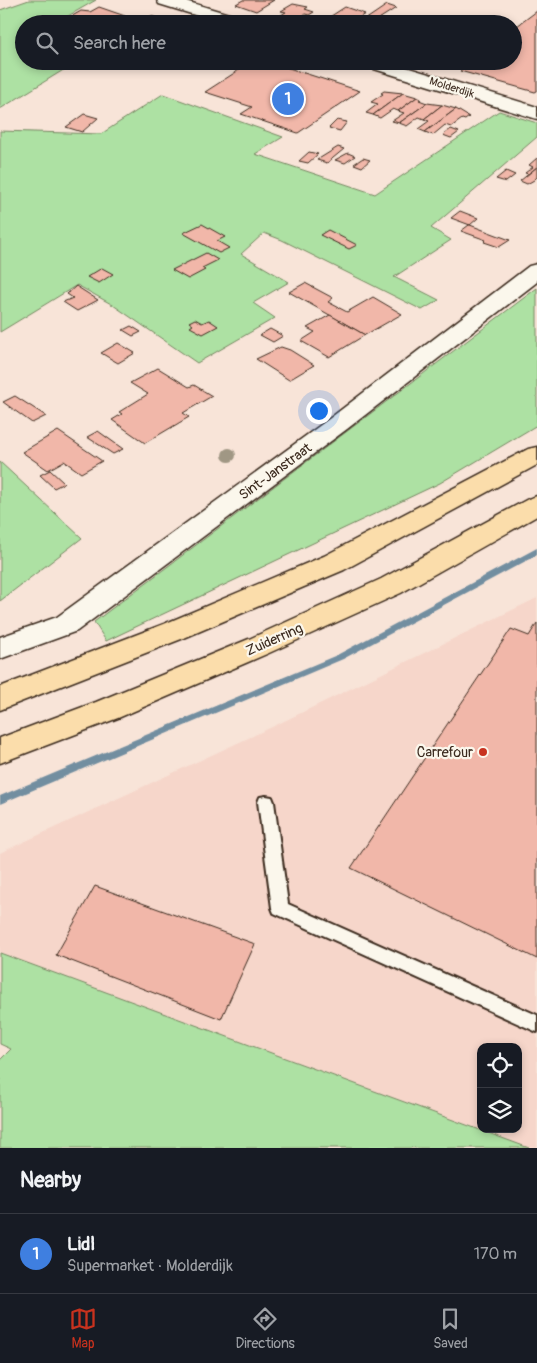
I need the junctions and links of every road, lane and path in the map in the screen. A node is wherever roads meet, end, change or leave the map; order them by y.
1 (165, 0) edge
2 (214, 15) edge
3 (396, 70) edge
4 (537, 113) edge
5 (537, 271) edge
6 (537, 455) edge
7 (537, 505) edge
8 (0, 648) edge
9 (0, 699) edge
10 (0, 751) edge
11 (266, 802) dead end
12 (537, 1024) edge

1 - 2 street
3 - 4 street, Molderdijk
5 - 8 street, Sint-Janstraat
6 - 9 highway
7 - 10 highway, Zuiderring
11 - 12 lane

